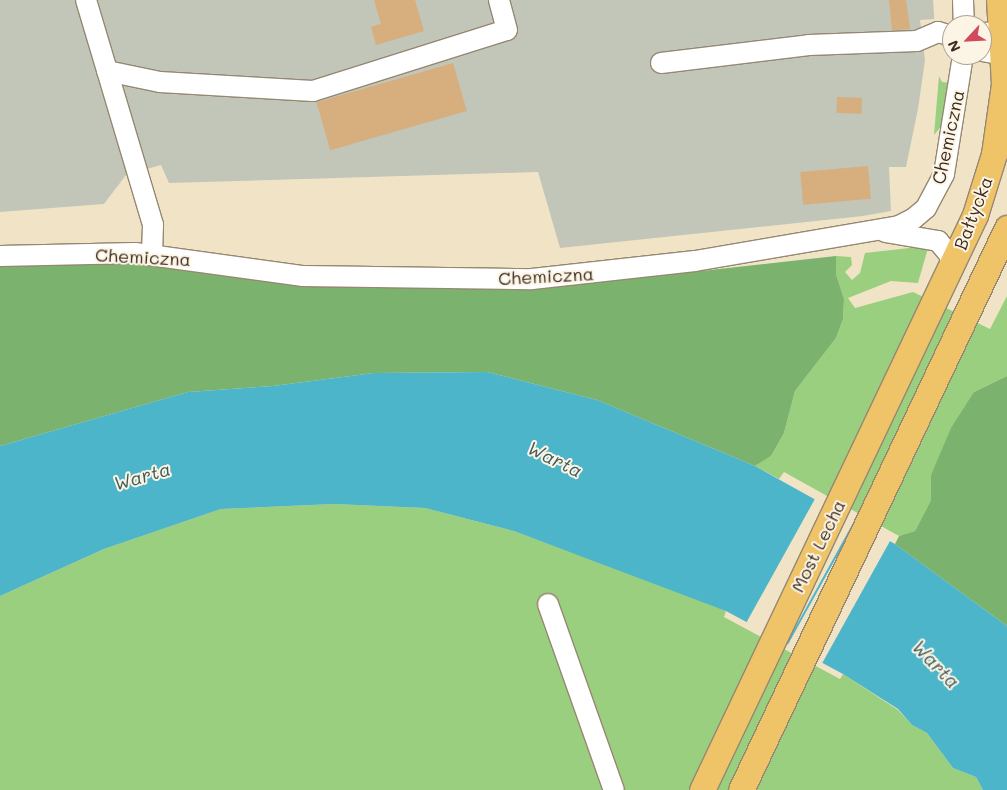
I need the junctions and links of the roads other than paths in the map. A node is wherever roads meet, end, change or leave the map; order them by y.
1 (86, 0) edge
2 (499, 0) edge
3 (963, 0) edge
4 (999, 0) edge
5 (964, 15) edge
6 (942, 33) edge
7 (997, 43) edge
8 (661, 63) dead end
9 (961, 65) edge
10 (107, 71) junction
11 (1007, 228) edge
12 (873, 231) junction
13 (1007, 243) edge
14 (152, 254) junction
15 (0, 256) edge
16 (952, 266) junction
17 (988, 272) junction
18 (935, 302) joint
19 (966, 318) joint
20 (548, 604) dead end
21 (614, 790) edge
22 (702, 790) edge
23 (741, 790) edge

1 - 10 street
2 - 10 street
3 - 5 street
4 - 7 main road, Bałtycka
6 - 8 street
7 - 16 main road, Bałtycka
9 - 12 street, Chemiczna
10 - 14 street
11 - 17 main road, Bałtycka
12 - 14 street, Chemiczna
12 - 16 street
13 - 17 main road
14 - 15 street, Chemiczna
16 - 18 main road, Bałtycka
17 - 19 main road, Bałtycka
18 - 22 main road, Most Lecha
19 - 23 main road, Most Lecha
20 - 21 street

